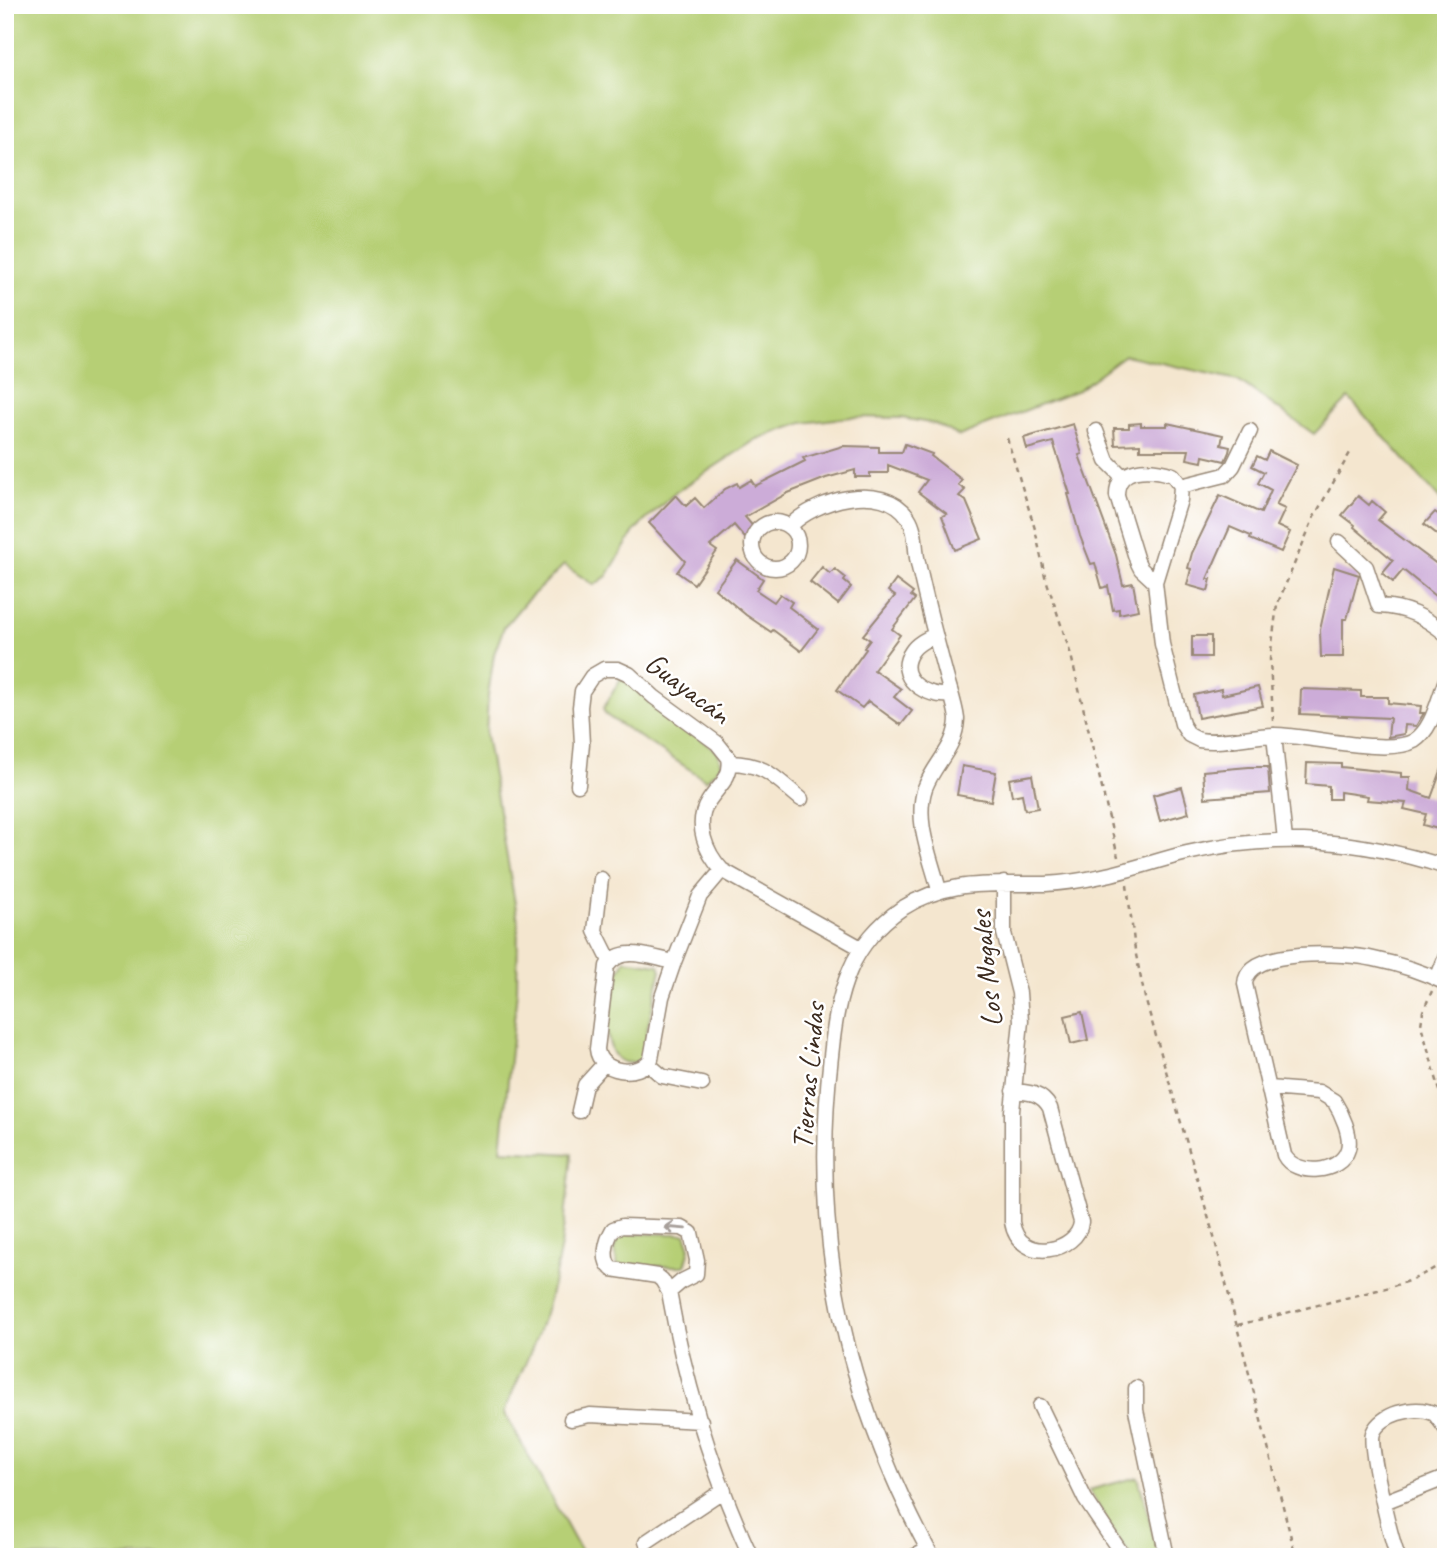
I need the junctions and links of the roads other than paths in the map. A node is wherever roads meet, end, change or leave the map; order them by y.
1 (1096, 431) dead end
2 (1250, 431) dead end
3 (1123, 477) junction
4 (1181, 486) junction
5 (789, 527) dead end
6 (1339, 542) dead end
7 (1155, 582) junction
8 (1446, 634) edge
9 (935, 635) junction
10 (1446, 680) edge
11 (950, 695) junction
12 (1273, 735) junction
13 (730, 763) junction
14 (578, 785) dead end
15 (801, 799) dead end
16 (1285, 840) junction
17 (1446, 867) edge
18 (722, 870) junction
19 (601, 879) dead end
20 (1004, 883) junction
21 (939, 890) junction
22 (861, 948) junction
23 (1446, 956) edge
24 (610, 961) junction
25 (674, 962) junction
26 (1441, 981) edge
27 (604, 1064) junction
28 (648, 1064) junction
29 (702, 1084) dead end
30 (1269, 1088) junction
31 (1013, 1091) junction
32 (579, 1111) dead end
33 (669, 1292) junction
34 (1136, 1388) dead end
35 (1040, 1406) dead end
36 (571, 1419) dead end
37 (701, 1421) junction
38 (1446, 1429) edge
39 (1446, 1476) edge
40 (724, 1490) junction
41 (1384, 1502) junction
42 (646, 1542) dead end
43 (930, 1553) edge
44 (751, 1557) edge
45 (913, 1557) edge
46 (1124, 1557) edge
47 (1167, 1557) edge
48 (1398, 1557) edge

1 - 3 street
2 - 4 street
3 - 4 street
3 - 7 street
4 - 7 street
5 - 9 street
6 - 8 street
7 - 12 street
9 - 11 street
9 - 11 street
10 - 12 street
11 - 21 street
12 - 16 street
13 - 14 street, Guayacán
13 - 15 street, Guayacán
13 - 18 street, Guayacán
16 - 17 street, Tierras Lindas
16 - 20 street, Tierras Lindas
18 - 22 street
18 - 25 street
19 - 24 street
20 - 21 street, Tierras Lindas
20 - 31 street, Los Nogales
21 - 22 street, Tierras Lindas
22 - 43 street, Tierras Lindas
23 - 26 street
24 - 25 street
24 - 27 street
25 - 28 street
26 - 30 street
27 - 28 street
27 - 32 street
28 - 29 street
30 - 30 street
31 - 31 street, Los Nogales
33 -> 33 street
33 - 37 street
34 - 47 street
35 - 46 street
36 - 37 street
37 - 40 street
38 - 41 street
39 - 41 street
40 - 42 street
40 - 44 street
41 - 48 street
43 - 45 street

